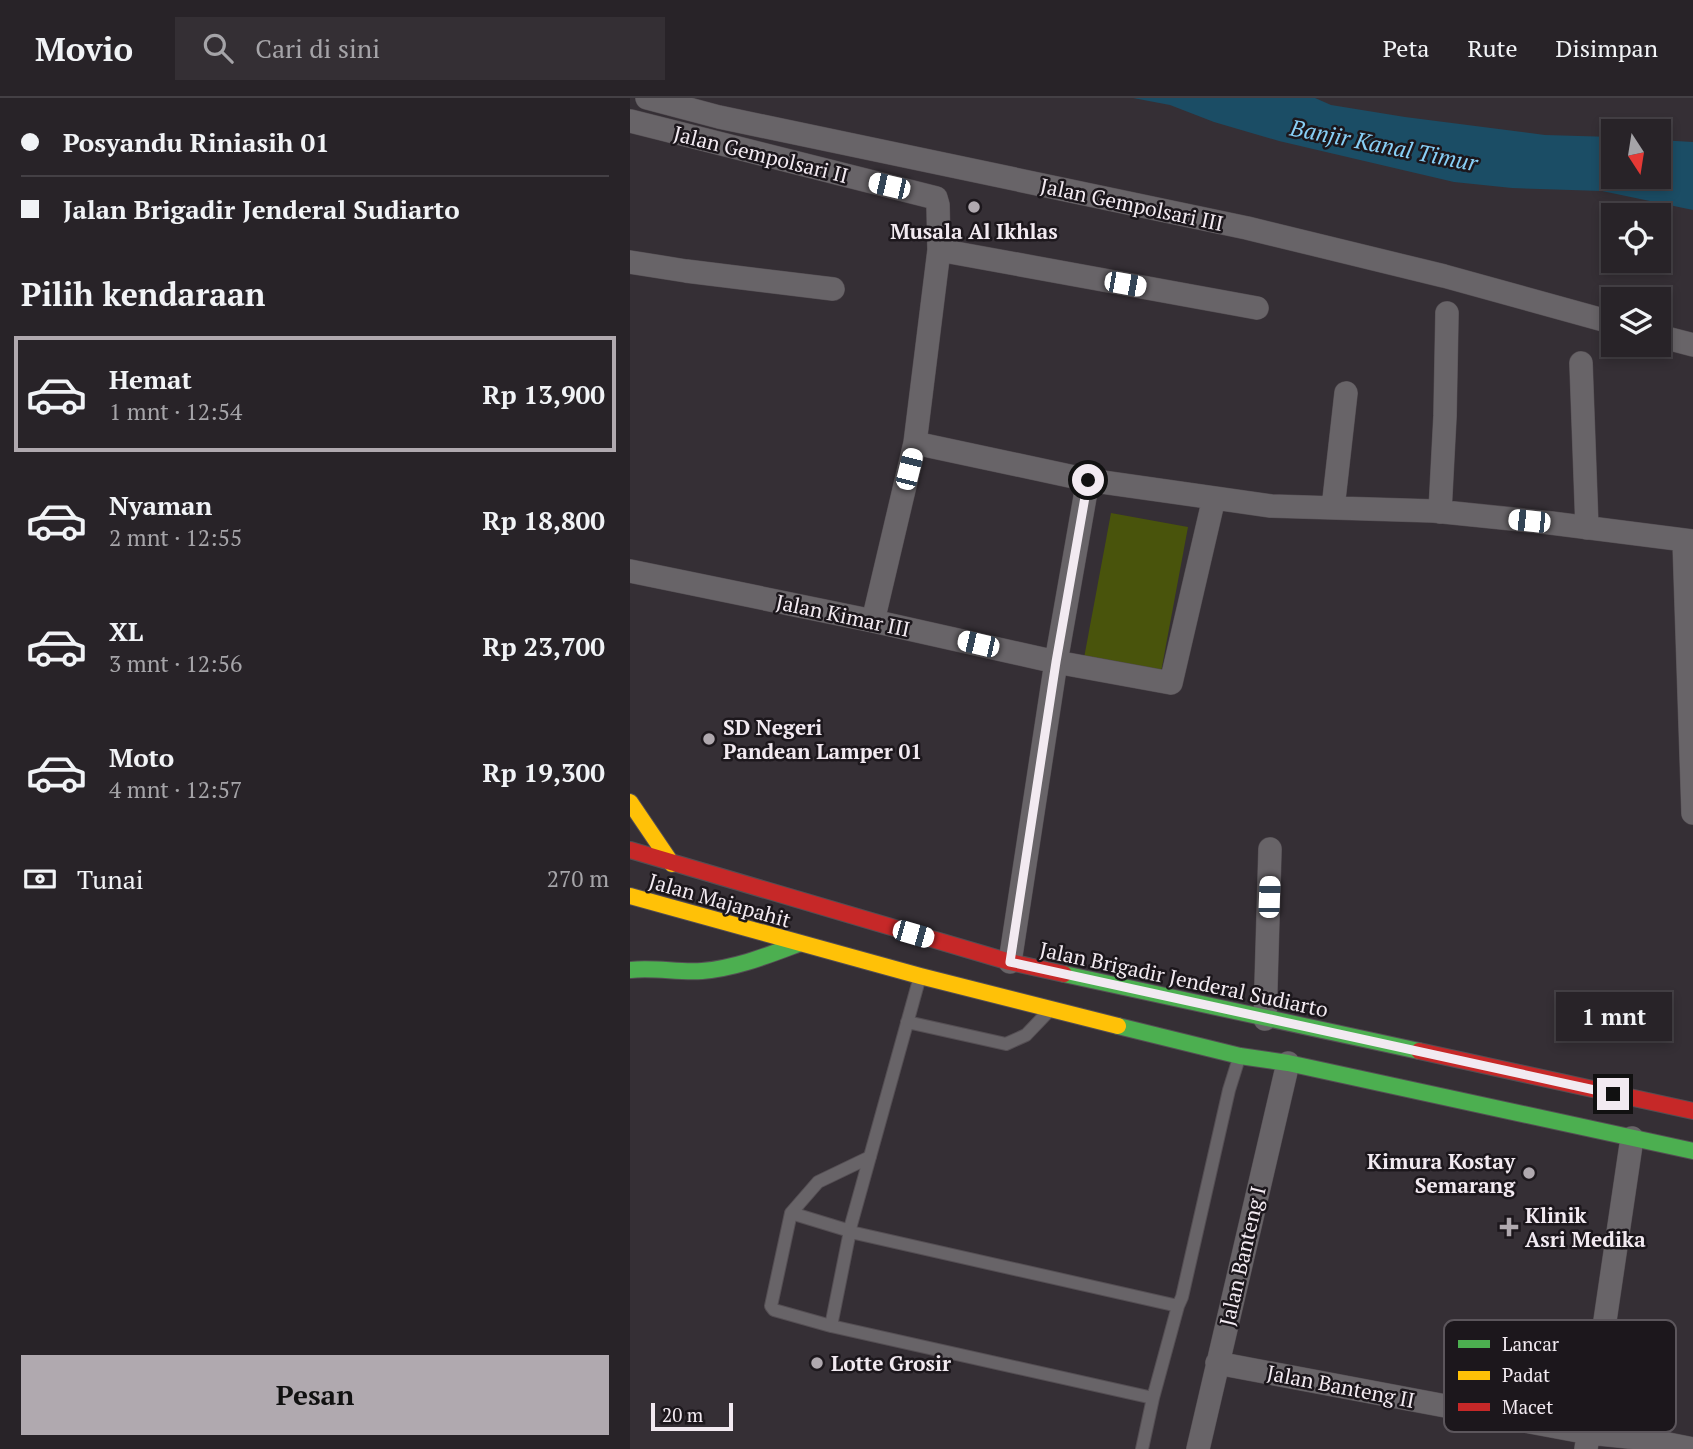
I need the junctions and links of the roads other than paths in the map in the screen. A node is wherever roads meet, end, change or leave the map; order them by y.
1 (647, 98) edge
2 (630, 121) edge
3 (939, 250) junction
4 (630, 262) edge
5 (833, 289) dead end
6 (1257, 308) dead end
7 (1447, 313) dead end
8 (1601, 319) edge
9 (1671, 339) edge
10 (1693, 345) edge
11 (1581, 363) dead end
12 (1346, 393) dead end
13 (915, 443) junction
14 (1088, 480) junction
15 (1214, 498) junction
16 (1333, 508) junction
17 (1437, 512) junction
18 (1587, 528) junction
19 (1689, 541) edge
20 (630, 571) edge
21 (873, 621) junction
22 (1056, 662) junction
23 (630, 802) edge
24 (1693, 813) edge
25 (1270, 849) dead end
26 (630, 850) edge
27 (672, 864) junction
28 (630, 896) edge
29 (798, 944) junction
30 (1010, 962) junction
31 (630, 970) edge
32 (920, 976) junction
33 (1050, 1009) junction
34 (1265, 1018) junction
35 (907, 1021) junction
36 (1240, 1056) junction
37 (1288, 1063) junction
38 (1693, 1111) edge
39 (1632, 1138) junction
40 (1693, 1151) edge
41 (870, 1157) junction
42 (791, 1213) junction
43 (850, 1231) junction
44 (1178, 1306) junction
45 (1606, 1320) edge
46 (831, 1326) junction
47 (1217, 1363) junction
48 (1153, 1398) junction
49 (1444, 1411) edge
50 (1545, 1432) edge
51 (1588, 1441) edge
52 (1142, 1449) edge
53 (1198, 1449) edge
54 (1693, 1449) edge

1 - 8 street, Jalan Gempolsari III
2 - 3 street, Jalan Gempolsari II
3 - 6 street
3 - 13 street
4 - 5 street
7 - 17 street
9 - 10 street
11 - 18 street
12 - 16 street
13 - 14 street
13 - 21 street
14 - 15 street
14 - 22 street
15 - 16 street
15 - 22 street, Jalan Kimar III
16 - 17 street
17 - 18 street
18 - 19 street
19 - 24 street
20 - 21 street, Jalan Kimar III
21 - 22 street, Jalan Kimar III
22 - 30 street
23 - 27 main road
25 - 34 street
26 - 27 main road, Jalan Majapahit
27 - 30 main road, Jalan Brigadir Jenderal Sudiarto
28 - 29 main road, Jalan Majapahit
29 - 31 main road
29 - 32 main road
30 - 34 main road, Jalan Brigadir Jenderal Sudiarto
32 - 33 main road
32 - 35 lane
33 - 35 lane
33 - 36 main road
34 - 38 main road, Jalan Brigadir Jenderal Sudiarto
35 - 41 lane
36 - 37 main road
36 - 44 lane
37 - 39 main road
37 - 47 street, Jalan Banteng I
39 - 40 main road
39 - 45 street
41 - 42 lane
41 - 43 lane
42 - 43 lane
42 - 46 lane
43 - 44 lane
43 - 46 lane
44 - 48 lane
46 - 48 lane
47 - 49 street, Jalan Banteng II
47 - 53 street, Jalan Banteng I
48 - 52 lane
50 - 51 street, Jalan Banteng II
51 - 54 street, Jalan Banteng II

